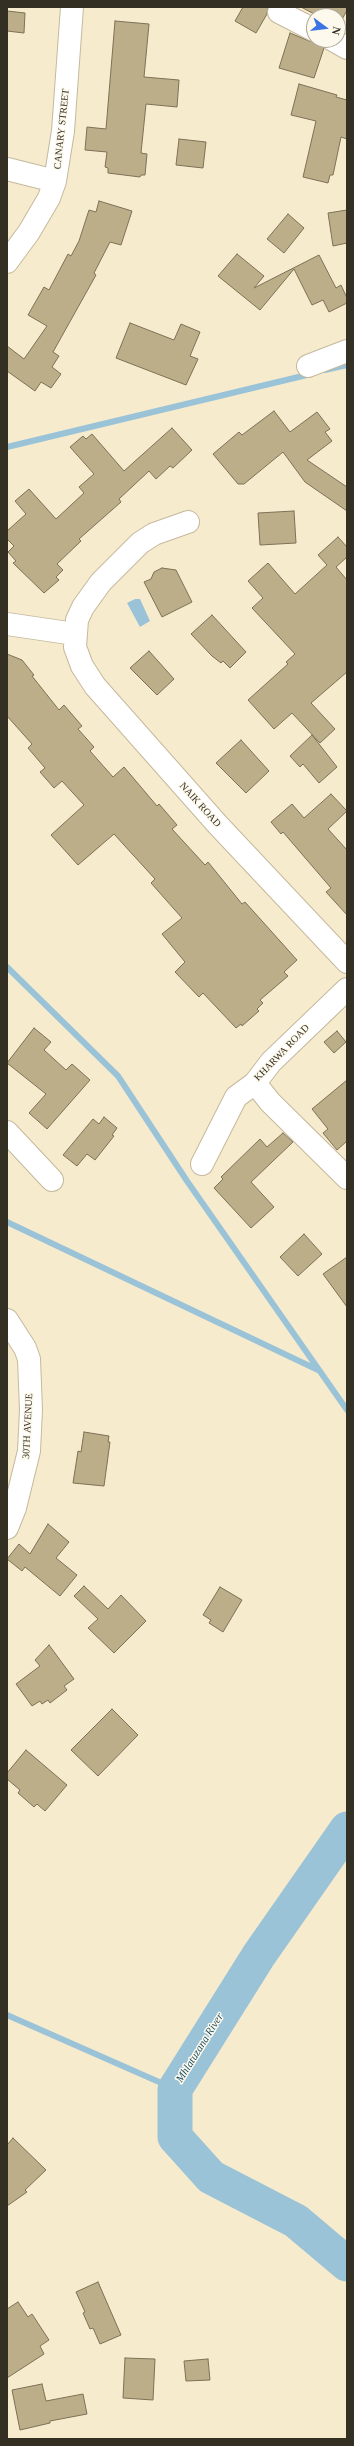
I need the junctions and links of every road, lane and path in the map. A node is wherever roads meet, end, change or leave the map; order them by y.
1 (72, 7) edge
2 (279, 12) dead end
3 (306, 26) edge
4 (7, 169) edge
5 (55, 181) junction
6 (7, 262) edge
7 (347, 351) edge
8 (308, 366) dead end
9 (188, 522) dead end
10 (7, 624) edge
11 (74, 634) junction
12 (347, 962) edge
13 (347, 989) edge
14 (255, 1083) junction
15 (7, 1132) edge
16 (202, 1164) dead end
17 (347, 1178) edge
18 (52, 1180) dead end
19 (7, 1320) edge
20 (7, 1528) edge

1 - 5 street, CANARY STREET
2 - 3 street
4 - 5 street
5 - 6 street, CANARY STREET
7 - 8 street
9 - 11 street, NAIK ROAD
10 - 11 street
11 - 12 street, NAIK ROAD
13 - 14 street, KHARWA ROAD
14 - 16 street, KHARWA ROAD
14 - 17 street
15 - 18 street
19 - 20 street, 30TH AVENUE

